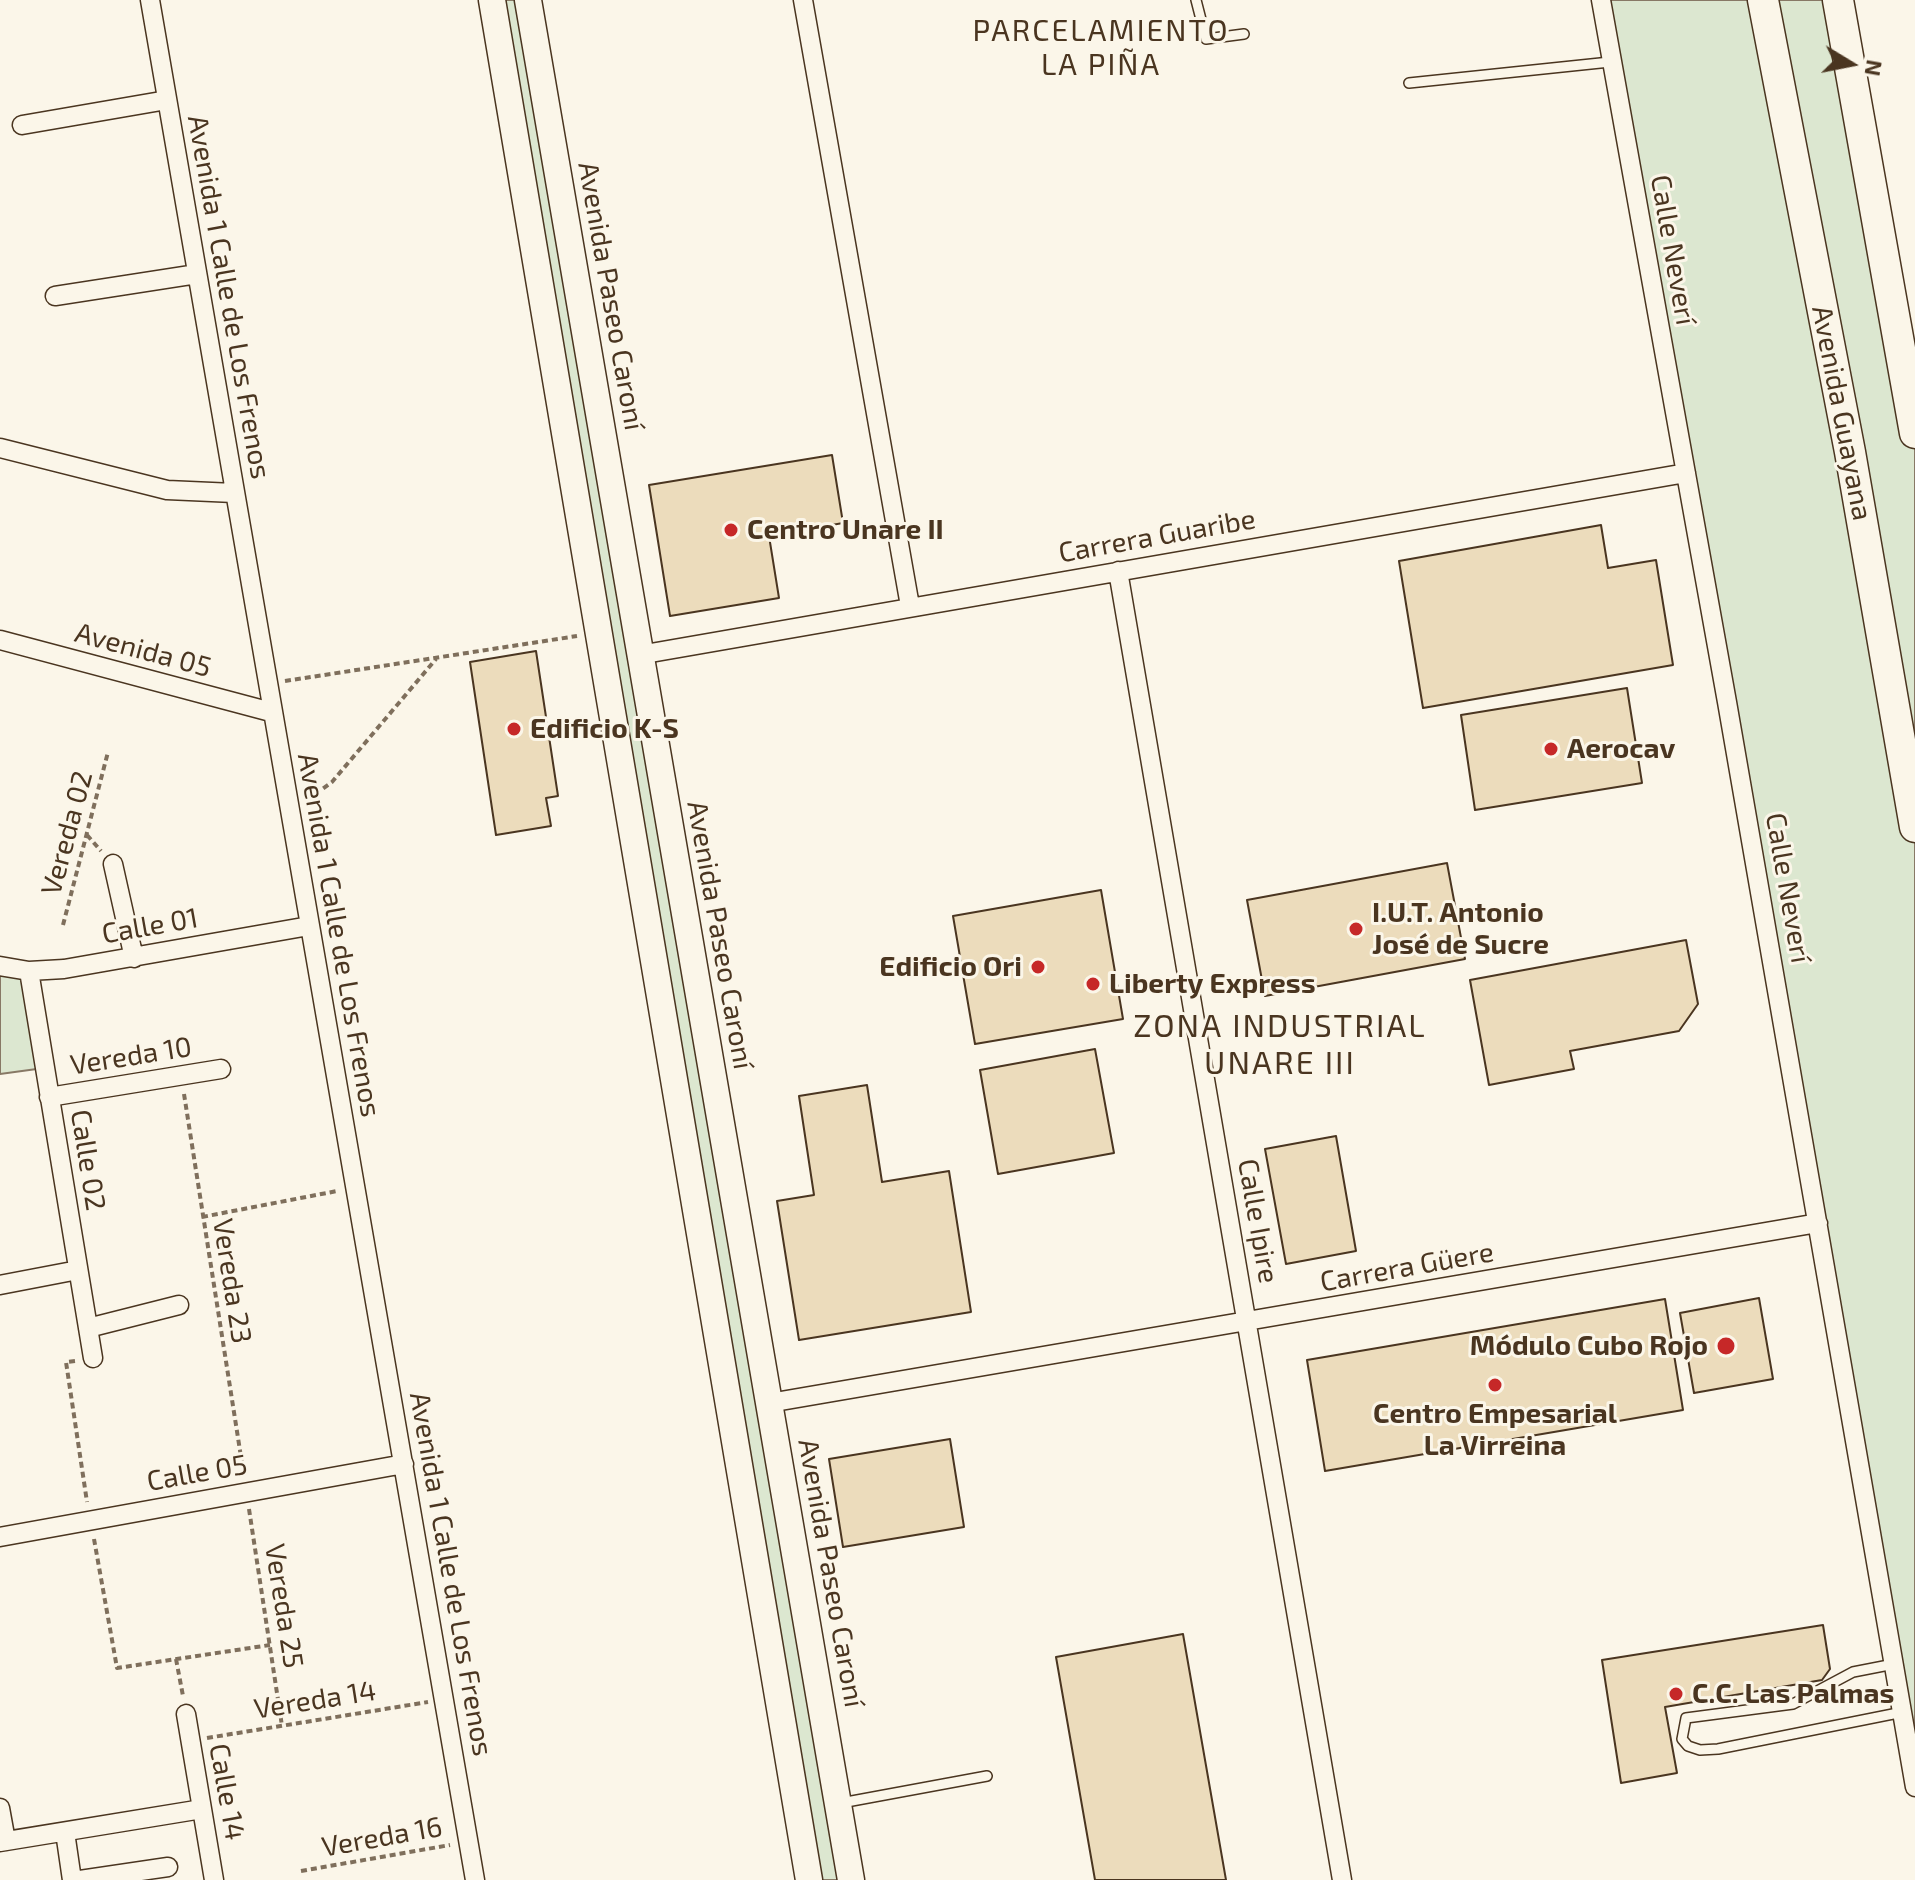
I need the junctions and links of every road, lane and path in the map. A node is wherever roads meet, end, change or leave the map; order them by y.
1 (150, 0) edge
2 (492, 0) edge
3 (528, 0) edge
4 (803, 0) edge
5 (1196, 0) edge
6 (1601, 0) edge
7 (1763, 0) edge
8 (1838, 0) edge
9 (1244, 34) dead end
10 (1610, 62) junction
11 (1409, 83) dead end
12 (167, 100) junction
13 (22, 125) dead end
14 (197, 274) junction
15 (55, 296) dead end
16 (1915, 433) edge
17 (0, 448) edge
18 (1686, 473) junction
19 (234, 493) junction
20 (1118, 571) junction
21 (910, 606) junction
22 (599, 633) junction
23 (0, 640) edge
24 (639, 655) junction
25 (437, 657) junction
26 (266, 684) junction
27 (271, 712) junction
28 (108, 752) dead end
29 (288, 810) junction
30 (1915, 827) edge
31 (113, 864) dead end
32 (63, 925) dead end
33 (309, 926) junction
34 (134, 958) junction
35 (0, 966) edge
36 (29, 971) junction
37 (221, 1069) dead end
38 (181, 1076) junction
39 (49, 1097) junction
40 (355, 1187) junction
41 (202, 1217) junction
42 (1818, 1223) junction
43 (78, 1270) junction
44 (0, 1285) edge
45 (179, 1305) dead end
46 (1247, 1323) junction
47 (88, 1328) junction
48 (93, 1358) joint
49 (769, 1403) junction
50 (404, 1464) junction
51 (246, 1493) junction
52 (90, 1520) junction
53 (0, 1537) edge
54 (270, 1645) junction
55 (176, 1659) junction
56 (1894, 1664) junction
57 (446, 1700) junction
58 (1903, 1712) junction
59 (186, 1714) joint
60 (282, 1726) junction
61 (190, 1741) junction
62 (987, 1776) dead end
63 (1915, 1787) edge
64 (838, 1803) junction
65 (0, 1808) edge
66 (202, 1809) junction
67 (65, 1832) junction
68 (3, 1841) edge
69 (469, 1842) junction
70 (168, 1867) dead end
71 (301, 1871) dead end
72 (72, 1880) edge
73 (80, 1880) edge
74 (214, 1880) edge
75 (475, 1880) edge
76 (809, 1880) edge
77 (851, 1880) edge
78 (1342, 1880) edge

1 - 12 street, Avenida 1 Calle de Los Frenos
2 - 22 street
3 - 24 street, Avenida Paseo Caroní
4 - 21 street
5 - 9 lane
6 - 10 street, Calle Neverí
7 - 30 main road, Avenida Guayana
8 - 16 main road
10 - 11 lane
10 - 18 street, Calle Neverí
12 - 13 street
12 - 14 street, Avenida 1 Calle de Los Frenos
14 - 15 street
14 - 19 street, Avenida 1 Calle de Los Frenos
17 - 19 street
18 - 20 street, Carrera Guaribe
18 - 42 street, Calle Neverí
19 - 26 street, Avenida 1 Calle de Los Frenos
20 - 21 street, Carrera Guaribe
20 - 46 street, Calle Ipire
21 - 24 street, Carrera Guaribe
22 - 25 path
22 - 76 street
23 - 27 street, Avenida 05
24 - 49 street, Avenida Paseo Caroní
25 - 26 path
25 - 29 path
26 - 27 street, Avenida 1 Calle de Los Frenos
27 - 29 street, Avenida 1 Calle de Los Frenos
28 - 32 path, Vereda 02
29 - 33 street, Avenida 1 Calle de Los Frenos
31 - 34 street
33 - 34 street, Calle 01
33 - 40 street, Avenida 1 Calle de Los Frenos
34 - 36 street, Calle 01
35 - 36 street, Calle 01
36 - 39 street, Calle 02
37 - 38 street, Vereda 10
38 - 39 street, Vereda 10
38 - 41 path, Vereda 23
39 - 43 street, Calle 02
40 - 41 path
40 - 50 street, Avenida 1 Calle de Los Frenos
41 - 51 path, Vereda 23
42 - 46 street, Carrera Güere
42 - 56 street, Calle Neverí
43 - 44 street
43 - 47 street, Calle 02
45 - 47 street
46 - 49 street, Carrera Güere
46 - 78 street, Calle Ipire
47 - 48 street, Calle 02
48 - 52 path
49 - 64 street, Avenida Paseo Caroní
50 - 51 street, Calle 05
50 - 57 street, Avenida 1 Calle de Los Frenos
51 - 52 street, Calle 05
51 - 54 path, Vereda 25
52 - 53 street, Calle 05
52 - 55 path
54 - 55 path
54 - 60 path, Vereda 25
55 - 59 path
56 - 58 street, Calle Neverí
56 - 58 lane
57 - 60 path, Vereda 14
57 - 69 street, Avenida 1 Calle de Los Frenos
58 - 63 street, Calle Neverí
59 - 61 street, Calle 14
60 - 61 path, Vereda 14
61 - 66 street, Calle 14
62 - 64 lane
64 - 77 street, Avenida Paseo Caroní
65 - 68 street
66 - 67 street
66 - 74 street, Calle 14
67 - 68 street
67 - 72 street
69 - 71 path, Vereda 16
69 - 75 street, Avenida 1 Calle de Los Frenos
70 - 73 street

